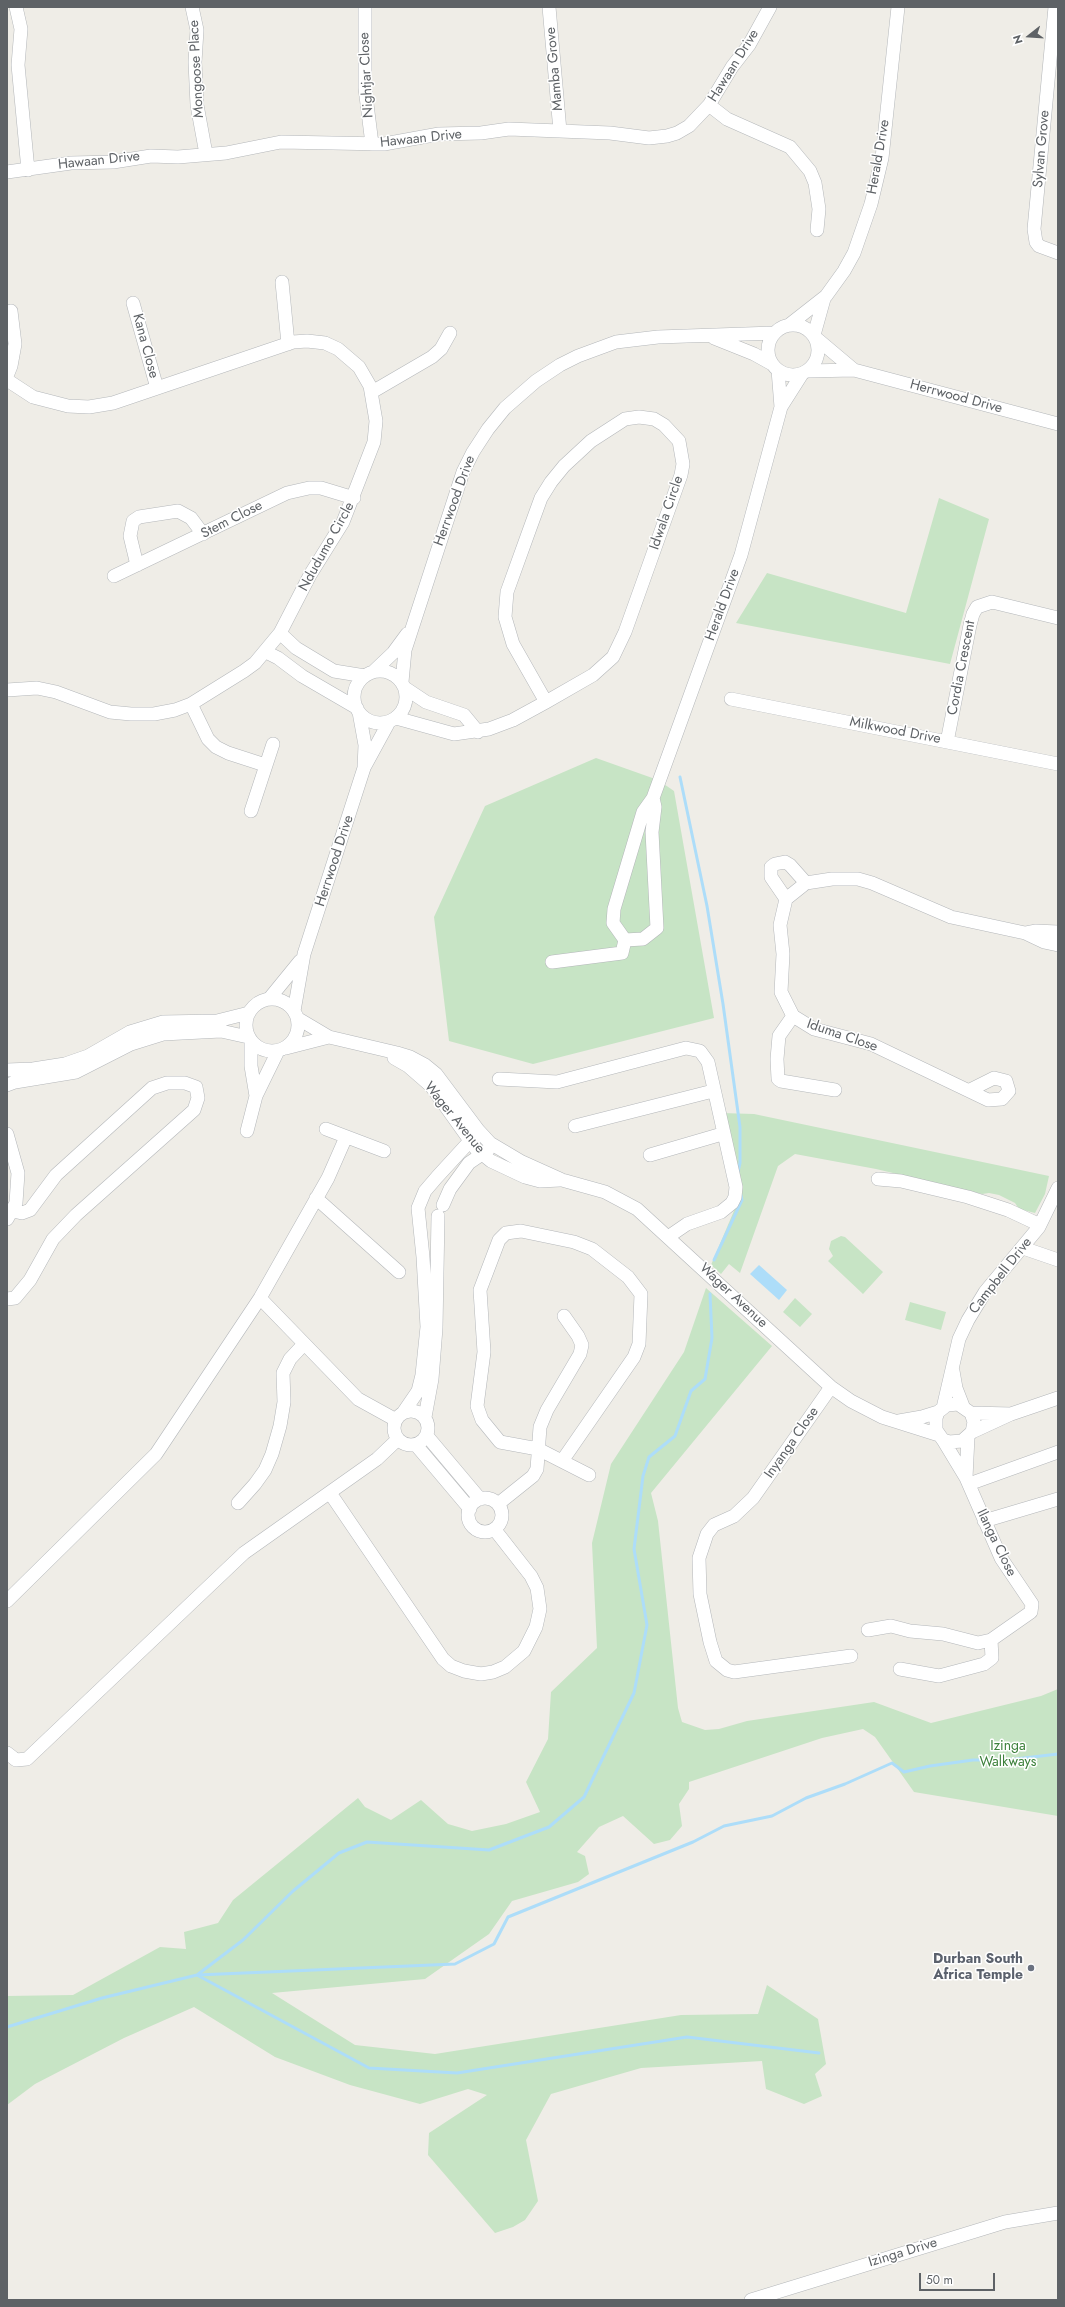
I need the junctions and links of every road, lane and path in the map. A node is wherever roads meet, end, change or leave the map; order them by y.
1 (16, 7) edge
2 (192, 7) edge
3 (365, 7) edge
4 (548, 7) edge
5 (770, 7) edge
6 (898, 7) edge
7 (1055, 7) edge
8 (709, 105) junction
9 (560, 131) junction
10 (372, 144) junction
11 (206, 154) junction
12 (28, 170) junction
13 (7, 172) edge
14 (817, 230) dead end
15 (1058, 253) edge
16 (282, 282) dead end
17 (826, 296) junction
18 (134, 304) dead end
19 (11, 311) dead end
20 (788, 325) junction
21 (450, 333) dead end
22 (774, 333) junction
23 (704, 335) junction
24 (815, 337) junction
25 (288, 344) junction
26 (775, 367) junction
27 (854, 370) junction
28 (805, 372) junction
29 (7, 376) edge
30 (7, 380) edge
31 (157, 388) junction
32 (372, 392) junction
33 (781, 407) junction
34 (1058, 424) edge
35 (354, 498) junction
36 (203, 534) junction
37 (138, 566) junction
38 (114, 576) dead end
39 (1058, 618) edge
40 (412, 628) junction
41 (280, 633) junction
42 (266, 652) junction
43 (369, 674) junction
44 (404, 685) junction
45 (7, 690) edge
46 (731, 699) dead end
47 (546, 702) junction
48 (191, 704) junction
49 (358, 710) junction
50 (392, 720) junction
51 (478, 732) junction
52 (947, 742) junction
53 (273, 744) dead end
54 (1058, 764) edge
55 (265, 765) junction
56 (364, 768) junction
57 (652, 798) junction
58 (251, 811) dead end
59 (806, 883) junction
60 (786, 899) junction
61 (1058, 932) edge
62 (1025, 933) junction
63 (625, 940) junction
64 (1058, 945) edge
65 (304, 954) junction
66 (552, 962) dead end
67 (269, 999) junction
68 (249, 1012) junction
69 (296, 1015) junction
70 (793, 1016) junction
71 (329, 1038) junction
72 (250, 1039) junction
73 (282, 1049) junction
74 (384, 1051) junction
75 (7, 1070) edge
76 (499, 1079) dead end
77 (7, 1085) edge
78 (835, 1090) dead end
79 (970, 1090) dead end
80 (713, 1091) junction
81 (256, 1096) junction
82 (574, 1126) dead end
83 (326, 1129) dead end
84 (247, 1130) dead end
85 (7, 1134) edge
86 (481, 1134) junction
87 (722, 1134) junction
88 (346, 1137) junction
89 (470, 1141) junction
90 (494, 1145) junction
91 (384, 1151) dead end
92 (482, 1154) junction
93 (650, 1155) dead end
94 (878, 1179) dead end
95 (562, 1180) junction
96 (1058, 1188) edge
97 (316, 1198) junction
98 (10, 1215) edge
99 (1040, 1225) junction
100 (668, 1237) junction
101 (1023, 1248) junction
102 (1058, 1260) edge
103 (399, 1272) dead end
104 (260, 1298) junction
105 (7, 1299) edge
106 (564, 1316) dead end
107 (304, 1344) junction
108 (952, 1367) junction
109 (831, 1387) junction
110 (1058, 1398) edge
111 (967, 1409) junction
112 (940, 1410) junction
113 (1011, 1414) junction
114 (399, 1417) junction
115 (425, 1417) junction
116 (899, 1421) junction
117 (970, 1435) junction
118 (427, 1436) junction
119 (941, 1437) junction
120 (398, 1439) junction
121 (416, 1445) junction
122 (538, 1449) junction
123 (1058, 1452) edge
124 (562, 1461) junction
125 (589, 1475) dead end
126 (968, 1481) junction
127 (330, 1493) junction
128 (1058, 1498) edge
129 (480, 1499) junction
130 (238, 1503) dead end
131 (498, 1504) junction
132 (470, 1509) junction
133 (984, 1521) junction
134 (495, 1530) junction
135 (7, 1601) edge
136 (868, 1630) dead end
137 (991, 1640) junction
138 (851, 1656) dead end
139 (900, 1669) dead end
140 (7, 1753) edge
141 (1058, 2213) edge
142 (751, 2300) edge

1 - 12 street
2 - 11 street, Mongoose Place
3 - 10 street, Nightjar Close
4 - 9 street, Mamba Grove
5 - 8 street, Hawaan Drive
6 - 17 street, Herald Drive
7 - 15 street, Sylvan Grove
8 - 9 street, Hawaan Drive
8 - 14 street
9 - 10 street, Hawaan Drive
10 - 11 street, Hawaan Drive
11 - 12 street, Hawaan Drive
12 - 13 street, Hawaan Drive
16 - 25 street
17 - 20 street, Herald Drive
17 - 24 street, Herald Drive
18 - 31 street, Kana Close
19 - 29 street
20 - 22 street
20 - 24 street
21 - 32 street
22 - 23 street, Herrwood Drive
22 - 26 street
23 - 26 street, Herrwood Drive
23 - 40 street, Herrwood Drive
24 - 27 street, Herrwood Drive
24 - 28 street
25 - 31 street, Ndudumo Circle
25 - 32 street, Ndudumo Circle
26 - 28 street
26 - 33 street, Herald Drive
27 - 28 street, Herrwood Drive
27 - 34 street, Herrwood Drive
28 - 33 street, Herald Drive
30 - 31 street, Ndudumo Circle
32 - 35 street, Ndudumo Circle
33 - 57 street, Herald Drive
35 - 36 street, Stem Close
35 - 41 street, Ndudumo Circle
36 - 37 street, Stem Close
36 - 37 street
37 - 38 street, Stem Close
39 - 52 street, Cordia Crescent
40 - 43 street, Herrwood Drive
40 - 44 street, Herrwood Drive
41 - 42 street, Ndudumo Circle
41 - 43 street
42 - 48 street, Ndudumo Circle
42 - 49 street
43 - 44 street
43 - 49 street
44 - 50 street
44 - 51 street
45 - 48 street, Ndudumo Circle
46 - 52 street, Milkwood Drive
47 - 47 street, Idwala Circle
47 - 51 street, Idwala Circle
48 - 55 street
49 - 50 street
49 - 56 street, Herrwood Drive
50 - 51 street, Idwala Circle
50 - 56 street, Herrwood Drive
52 - 54 street, Milkwood Drive
53 - 55 street
55 - 58 street
56 - 65 street, Herrwood Drive
57 - 63 street, Herald Drive
57 - 63 street, Herald Drive
59 - 60 street
59 - 60 street
59 - 62 street
60 - 70 street, Iduma Close
61 - 62 street
62 - 64 street
63 - 66 street
65 - 67 street
65 - 69 street
67 - 68 street
67 - 69 street
68 - 72 street
68 - 75 street
69 - 71 street
69 - 73 street
70 - 78 street
70 - 79 street, Iduma Close
71 - 73 street
71 - 74 street
72 - 73 street
72 - 77 street
72 - 81 street
73 - 81 street
74 - 86 street, Wager Avenue
74 - 89 street, Wager Avenue
76 - 80 street
80 - 82 street
80 - 87 street
81 - 84 street
83 - 88 street
85 - 98 street
86 - 89 street
86 - 90 street, Wager Avenue
87 - 93 street
87 - 100 street
88 - 91 street
88 - 97 street
89 - 92 street, Wager Avenue
89 - 114 street
90 - 92 street
90 - 95 street, Wager Avenue
92 - 95 street, Wager Avenue
92 - 115 street
94 - 99 street
95 - 100 street, Wager Avenue
96 - 99 street, Campbell Drive
97 - 103 street
97 - 104 street
98 - 105 street
99 - 101 street, Campbell Drive
100 - 109 street, Wager Avenue
101 - 102 street
101 - 108 street, Campbell Drive
104 - 107 street
104 - 135 street
106 - 122 street
107 - 114 street
107 - 130 street
108 - 111 street
108 - 112 street, Campbell Drive
109 - 116 street, Wager Avenue
109 - 138 street, Inyanga Close
110 - 113 street
111 - 112 street
111 - 113 street
111 - 117 street
112 - 116 street
112 - 119 street
113 - 117 street
114 - 115 street
114 - 120 street
115 - 118 street
116 - 119 street, Wager Avenue
117 - 119 street
117 - 126 street
118 - 121 street
118 - 129 street
119 - 126 street, Ilanga Close
120 - 121 street
120 - 127 street
121 - 132 street
122 - 124 street
122 - 124 street
122 - 131 street
123 - 126 street
124 - 125 street
126 - 133 street, Ilanga Close
127 - 134 street
127 - 140 street
128 - 133 street
129 - 131 street
129 - 132 street
131 - 134 street
132 - 134 street
133 - 137 street, Ilanga Close
136 - 137 street
137 - 139 street
141 - 142 street, Izinga Drive

